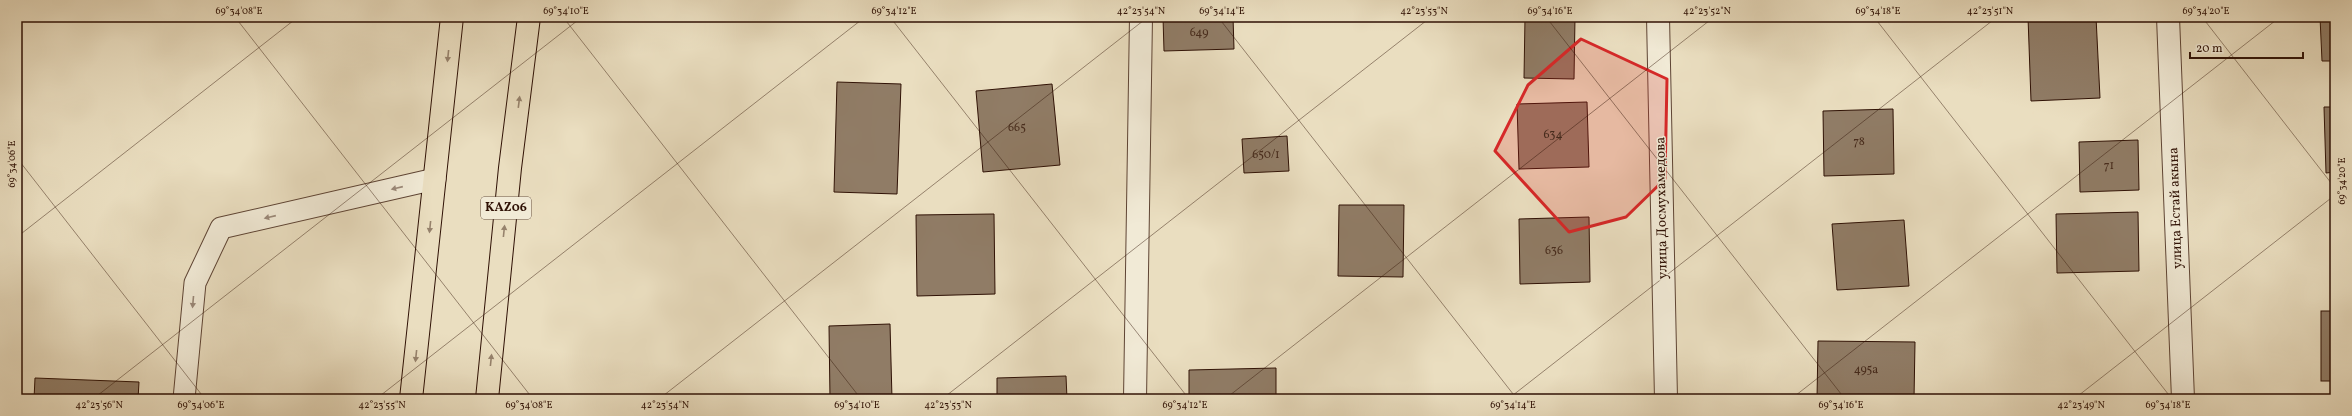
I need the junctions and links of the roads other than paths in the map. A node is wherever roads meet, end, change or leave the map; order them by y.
1 (452, 17) edge
2 (529, 17) edge
3 (1141, 17) edge
4 (1658, 17) edge
5 (2168, 17) edge
6 (435, 179) junction
7 (184, 399) edge
8 (411, 399) edge
9 (487, 399) edge
10 (1135, 399) edge
11 (1666, 399) edge
12 (2183, 399) edge

1 -> 6 highway
9 -> 2 highway, KАZ06
3 - 10 street
4 - 11 street, улица Досмухамедова
5 - 12 street, улица Естай акына
6 -> 7 lane
6 -> 8 highway

